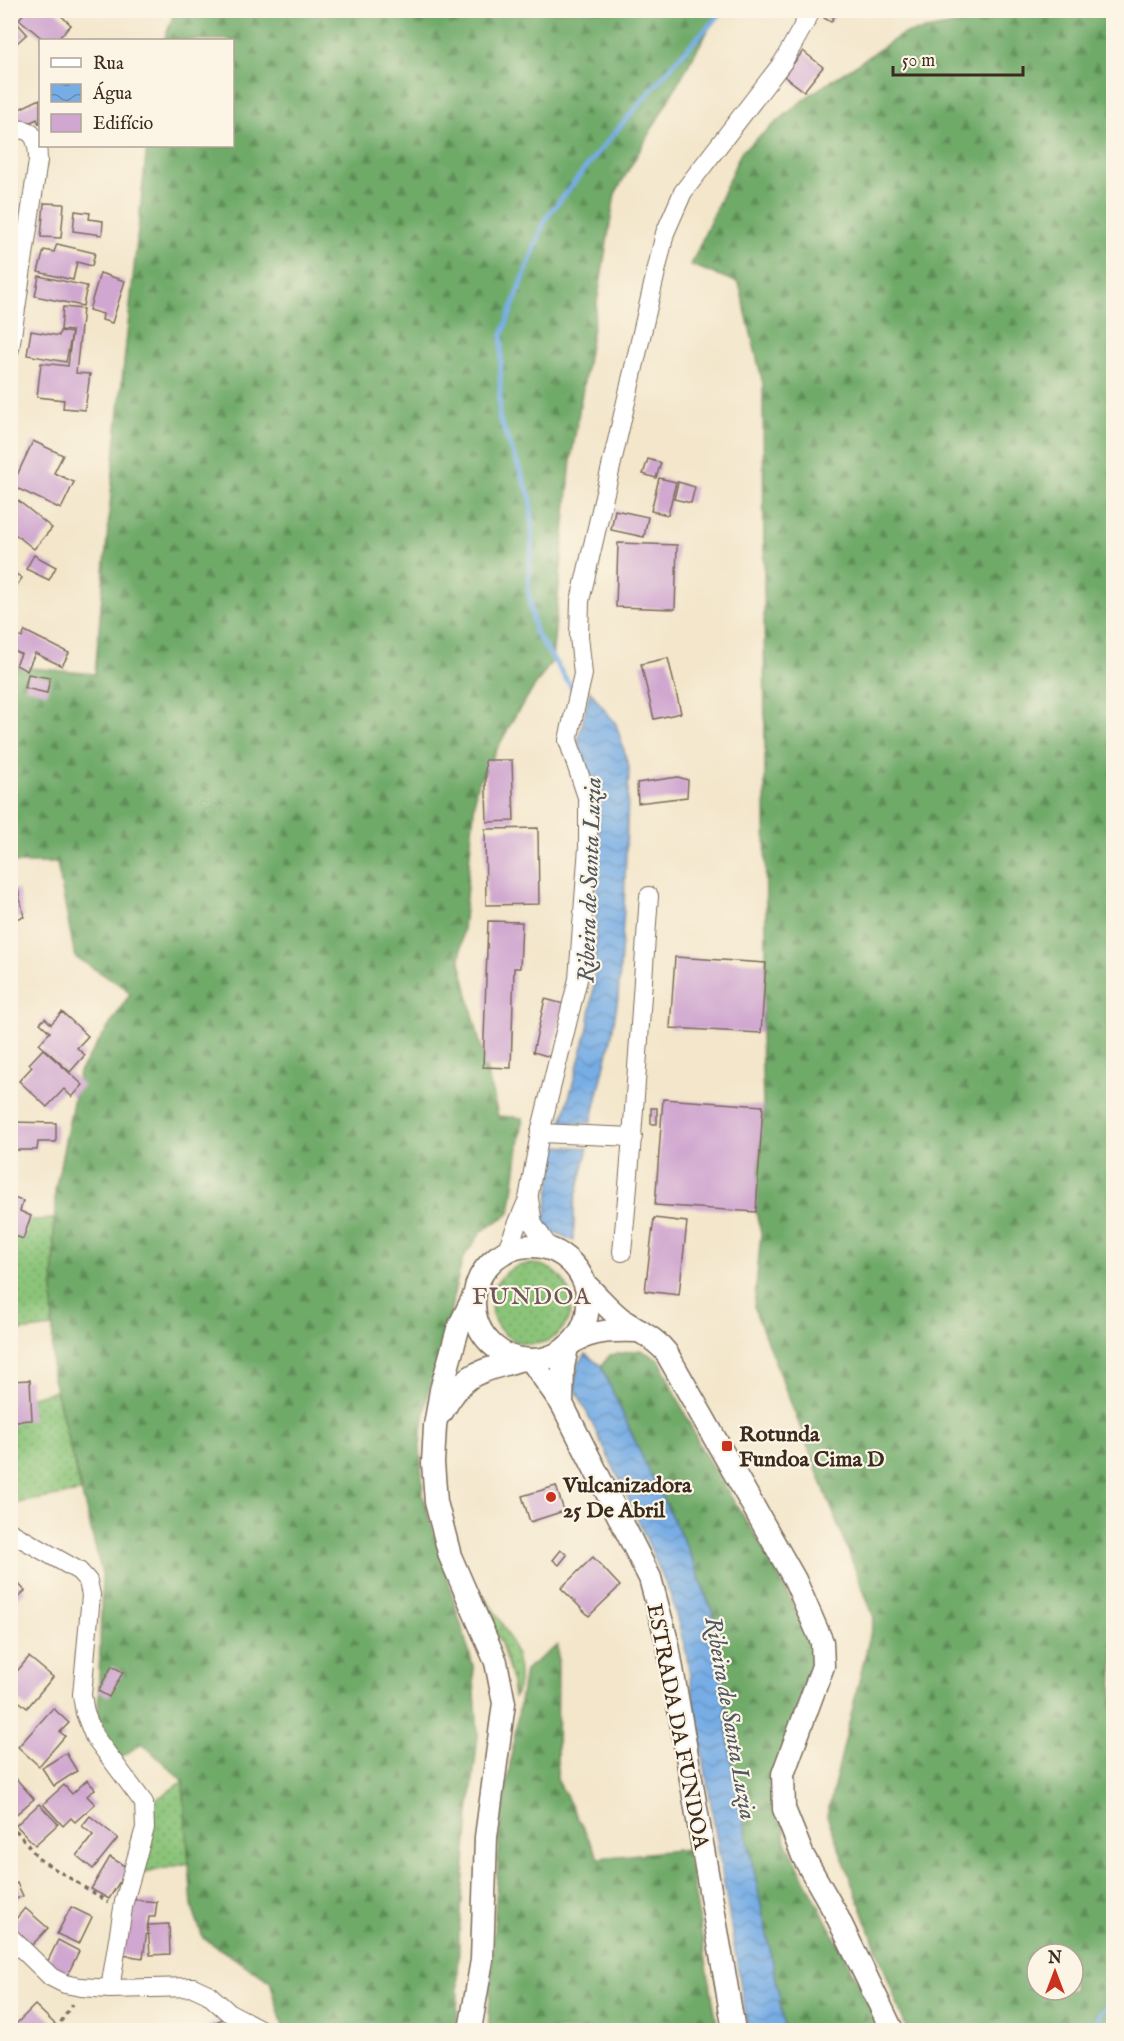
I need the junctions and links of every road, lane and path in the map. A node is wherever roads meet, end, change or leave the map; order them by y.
1 (812, 10) edge
2 (10, 130) edge
3 (11, 342) edge
4 (649, 896) dead end
5 (540, 1133) junction
6 (633, 1137) junction
7 (528, 1199) junction
8 (545, 1247) junction
9 (506, 1251) junction
10 (622, 1252) dead end
11 (586, 1286) junction
12 (474, 1296) junction
13 (640, 1331) junction
14 (573, 1342) junction
15 (526, 1360) junction
16 (562, 1404) junction
17 (435, 1426) junction
18 (10, 1532) edge
19 (10, 1823) edge
20 (123, 1911) junction
21 (10, 1937) edge
22 (81, 1987) junction
23 (110, 1989) junction
24 (56, 2031) edge
25 (262, 2031) edge
26 (470, 2031) edge
27 (734, 2031) edge
28 (892, 2031) edge

1 - 5 street
2 - 3 street
4 - 6 street
5 - 6 street
5 - 7 street
6 - 10 street
7 - 8 street
7 - 9 street
8 - 9 main road
8 - 11 main road
9 - 12 main road
11 - 13 main road
11 - 14 main road
12 - 15 main road
12 - 17 main road
13 - 14 main road
13 - 28 main road
14 - 15 main road
14 - 16 main road, ESTRADA DA FUNDOA
15 - 16 main road, ESTRADA DA FUNDOA
15 - 17 main road
16 - 27 main road, ESTRADA DA FUNDOA
17 - 26 main road
18 - 20 street
19 - 20 path
20 - 23 street
21 - 22 street
22 - 23 street
22 - 24 path
23 - 25 street

